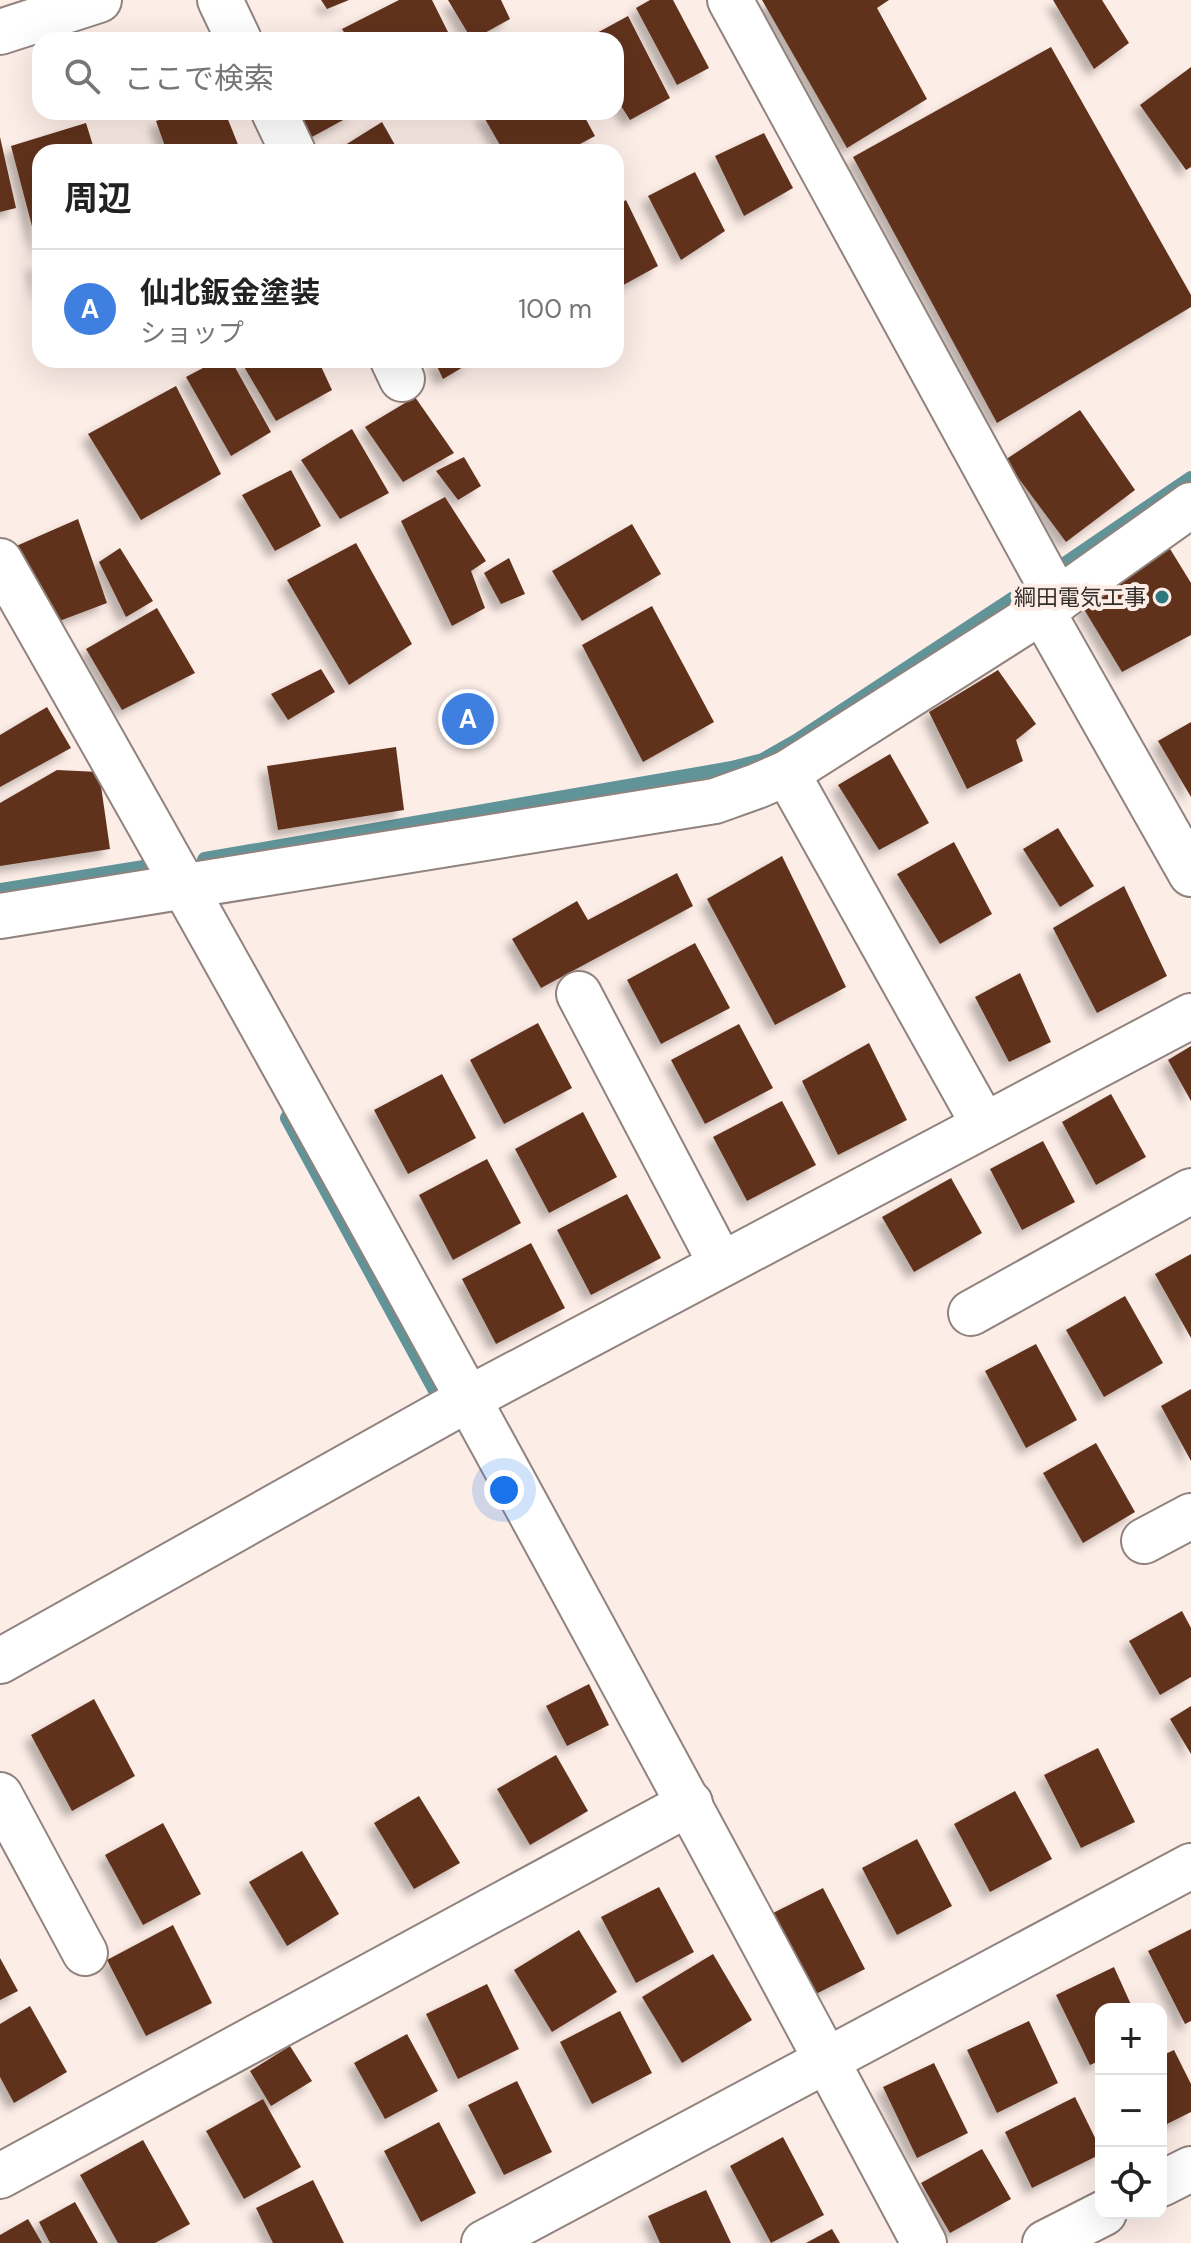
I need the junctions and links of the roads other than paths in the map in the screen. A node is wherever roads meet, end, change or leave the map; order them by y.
1 (99, 0) edge
2 (220, 0) edge
3 (730, 0) edge
4 (0, 32) edge
5 (235, 32) edge
6 (278, 120) edge
7 (289, 144) edge
8 (1191, 505) edge
9 (0, 561) edge
10 (1050, 606) junction
11 (787, 773) junction
12 (1191, 874) edge
13 (186, 887) junction
14 (0, 916) edge
15 (579, 994) dead end
16 (1191, 1016) edge
17 (984, 1125) junction
18 (1191, 1191) edge
19 (721, 1264) junction
20 (971, 1313) dead end
21 (468, 1399) junction
22 (1191, 1516) edge
23 (1144, 1541) dead end
24 (0, 1661) edge
25 (0, 1795) edge
26 (690, 1803) junction
27 (1191, 1866) edge
28 (85, 1953) dead end
29 (827, 2060) junction
30 (1191, 2169) edge
31 (0, 2176) edge
32 (1167, 2181) edge
33 (1095, 2218) edge
34 (484, 2243) edge
35 (924, 2243) edge
36 (1045, 2243) edge

1 - 4 street
2 - 5 street
3 - 10 street
6 - 7 street
8 - 10 street
9 - 13 street
10 - 11 street
10 - 12 street
11 - 13 street
11 - 17 street
13 - 14 street
13 - 21 street
15 - 19 street
16 - 17 street
17 - 19 street
18 - 20 street
19 - 21 street
21 - 24 street
21 - 26 street
22 - 23 street
25 - 28 street
26 - 29 street
26 - 31 street
27 - 29 street
29 - 34 street
29 - 35 street
30 - 32 street
33 - 36 street

